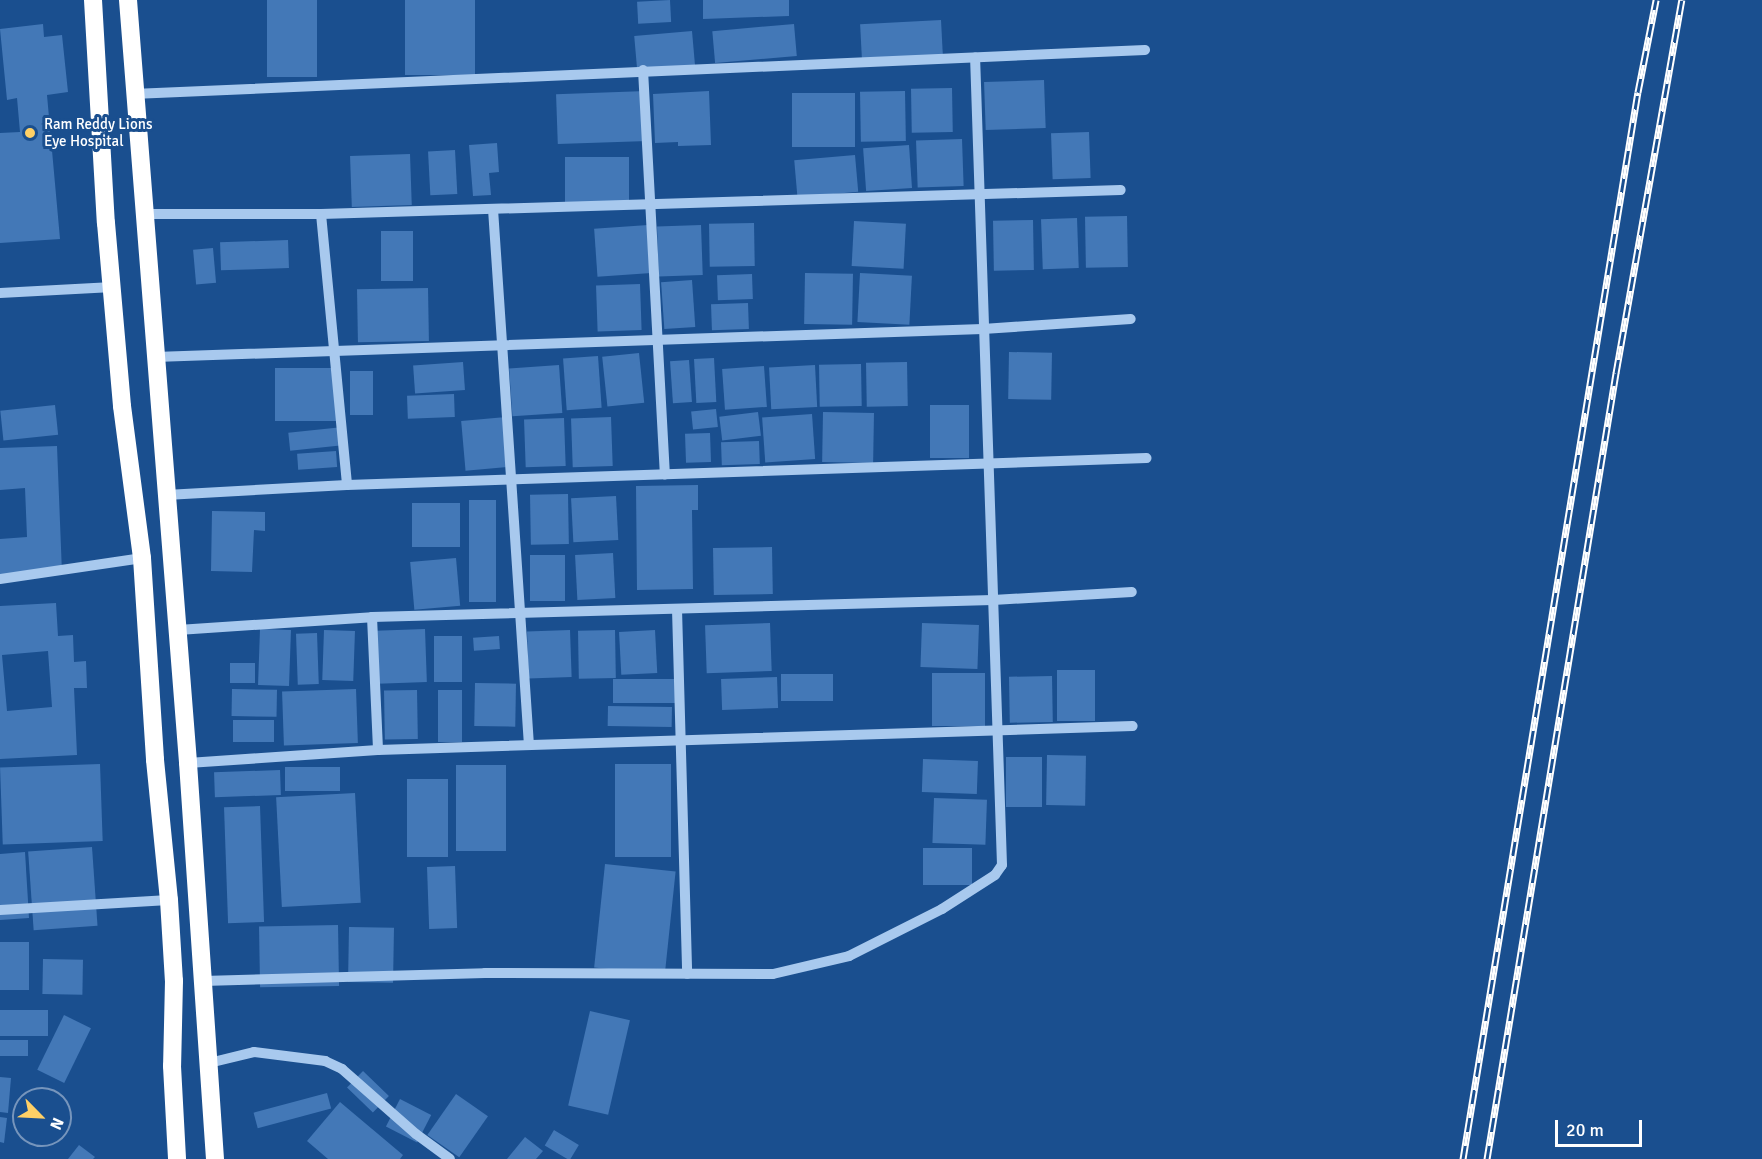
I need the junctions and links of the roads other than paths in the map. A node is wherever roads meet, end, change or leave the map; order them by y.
1 (93, 0) edge
2 (128, 0) edge
3 (1145, 50) dead end
4 (975, 57) junction
5 (644, 70) junction
6 (133, 94) junction
7 (1121, 190) dead end
8 (979, 195) junction
9 (651, 204) junction
10 (493, 209) junction
11 (143, 214) junction
12 (321, 214) junction
13 (113, 287) junction
14 (0, 293) edge
15 (1131, 319) dead end
16 (983, 329) junction
17 (658, 339) junction
18 (502, 345) junction
19 (334, 350) junction
20 (155, 357) junction
21 (1147, 458) dead end
22 (988, 465) junction
23 (665, 474) junction
24 (511, 480) junction
25 (348, 485) junction
26 (166, 495) junction
27 (142, 558) junction
28 (0, 579) edge
29 (1132, 592) dead end
30 (993, 600) junction
31 (677, 609) junction
32 (520, 613) junction
33 (372, 617) junction
34 (178, 630) junction
35 (1133, 726) dead end
36 (997, 730) junction
37 (679, 740) junction
38 (529, 745) junction
39 (378, 750) junction
40 (188, 763) junction
41 (169, 900) junction
42 (0, 910) edge
43 (687, 974) junction
44 (203, 981) junction
45 (208, 1063) junction
46 (177, 1159) edge
47 (215, 1159) edge
48 (450, 1159) edge

1 - 13 highway
2 - 6 highway
3 - 4 street
4 - 5 street
4 - 8 street
5 - 6 street
5 - 9 street
6 - 11 highway
7 - 8 street
8 - 9 street
8 - 16 street
9 - 10 street
9 - 17 street
10 - 12 street
10 - 18 street
11 - 12 street
11 - 20 highway
12 - 19 street
13 - 14 street
13 - 27 highway
15 - 16 street
16 - 17 street
16 - 22 street
17 - 18 street
17 - 23 street
18 - 19 street
18 - 24 street
19 - 20 street
19 - 25 street
20 - 26 highway
21 - 22 street
22 - 23 street
22 - 30 street
23 - 24 street
24 - 25 street
24 - 32 street
25 - 26 street
26 - 34 highway
27 - 28 street
27 - 41 highway
29 - 30 street
30 - 31 street
30 - 36 street
31 - 32 street
31 - 37 street
32 - 33 street
32 - 38 street
33 - 34 street
33 - 39 street
34 - 40 highway
35 - 36 street
36 - 37 street
36 - 43 street
37 - 38 street
37 - 43 street
38 - 39 street
39 - 40 street
40 - 44 highway
41 - 42 street
41 - 46 highway
43 - 44 street
44 - 45 highway
45 - 47 highway
45 - 48 street

